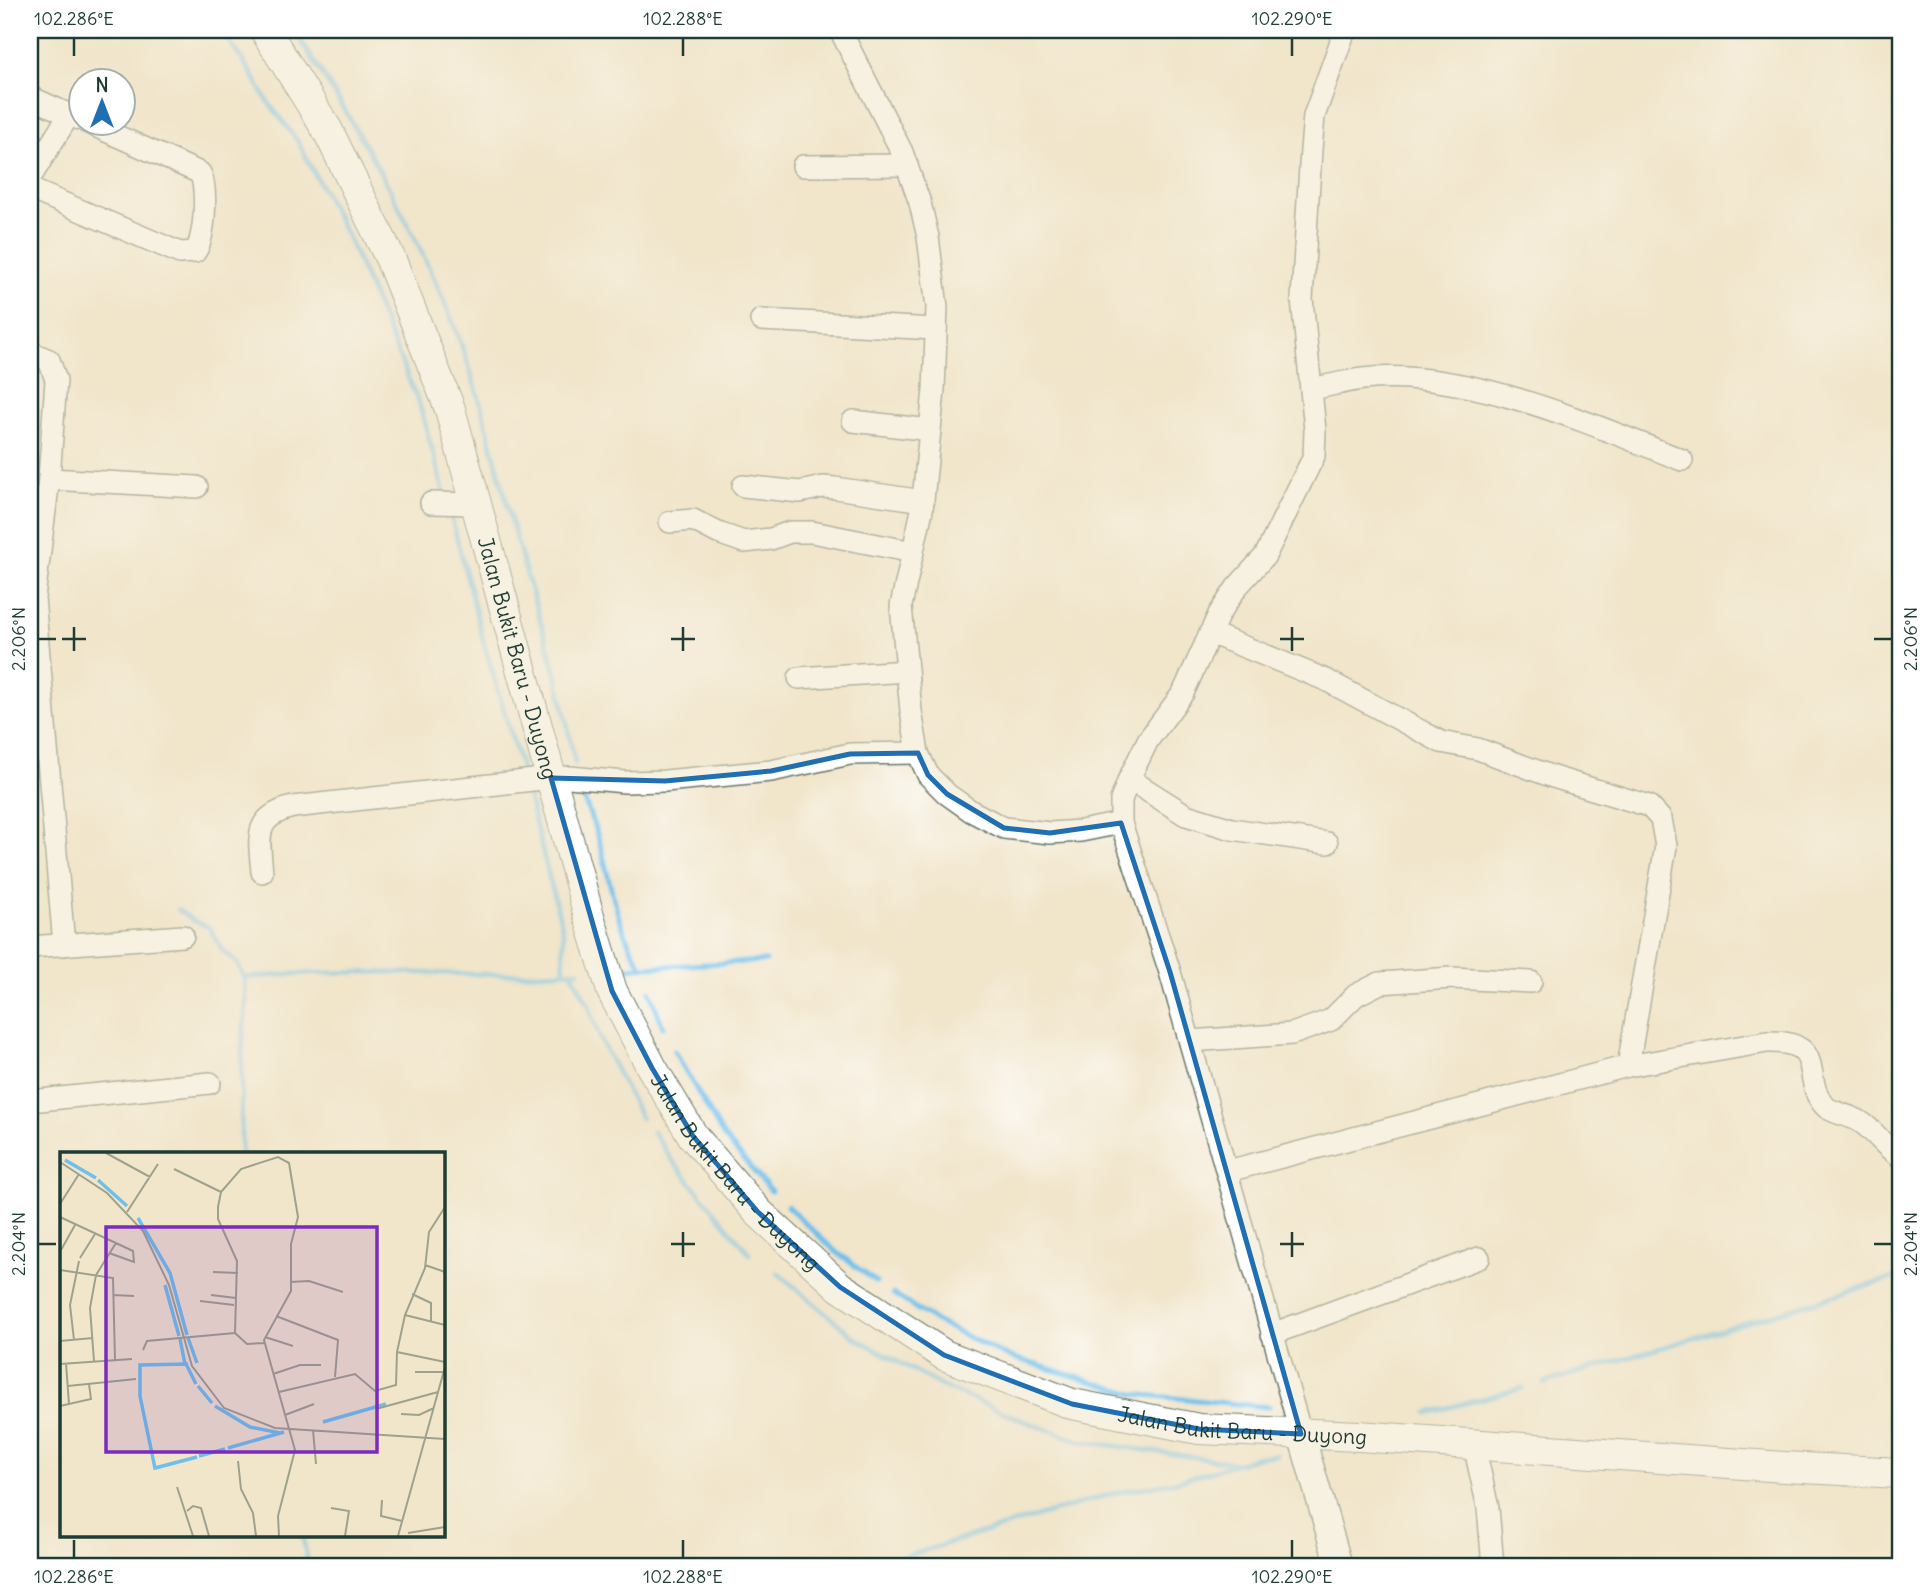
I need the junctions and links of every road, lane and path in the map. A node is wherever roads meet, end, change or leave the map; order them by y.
1 (265, 30) edge
2 (840, 30) edge
3 (1345, 30) edge
4 (30, 97) edge
5 (66, 114) edge
6 (66, 134) edge
7 (116, 136) edge
8 (906, 165) junction
9 (803, 166) dead end
10 (30, 178) edge
11 (30, 189) edge
12 (761, 320) dead end
13 (936, 329) junction
14 (30, 352) edge
15 (1311, 389) junction
16 (853, 421) dead end
17 (930, 430) junction
18 (1682, 460) dead end
19 (49, 479) junction
20 (743, 486) dead end
21 (197, 487) dead end
22 (923, 501) junction
23 (431, 503) dead end
24 (466, 503) junction
25 (670, 522) dead end
26 (913, 552) junction
27 (1210, 633) junction
28 (907, 671) junction
29 (799, 678) dead end
30 (918, 753) junction
31 (551, 778) junction
32 (1129, 779) junction
33 (1121, 823) junction
34 (1327, 843) dead end
35 (262, 872) dead end
36 (183, 936) dead end
37 (64, 945) junction
38 (30, 947) edge
39 (1531, 982) dead end
40 (1190, 1041) junction
41 (1628, 1066) junction
42 (210, 1083) dead end
43 (30, 1101) edge
44 (1900, 1156) edge
45 (1228, 1171) junction
46 (1479, 1258) dead end
47 (1272, 1335) junction
48 (1301, 1434) junction
49 (1474, 1445) junction
50 (1900, 1473) edge
51 (1339, 1566) edge
52 (1493, 1566) edge

1 - 24 main road, Jalan Bukit Baru - Duyong
2 - 8 street
3 - 15 street
4 - 5 street
6 - 10 street
7 - 11 street
8 - 9 street
8 - 13 street
12 - 13 street
13 - 17 street
14 - 19 street
15 - 18 street
15 - 27 street
16 - 17 street
17 - 22 street
19 - 21 street
19 - 37 street
20 - 22 street
22 - 26 street
23 - 24 street
24 - 31 main road, Jalan Bukit Baru - Duyong
25 - 26 street
26 - 28 street
27 - 32 street
27 - 41 street
28 - 29 street
28 - 30 street
30 - 31 street
30 - 33 street
31 - 35 street
31 - 48 main road, Jalan Bukit Baru - Duyong
32 - 33 street
32 - 34 street
33 - 40 street
36 - 37 street
37 - 38 street
39 - 40 street
40 - 45 street
41 - 44 street
41 - 45 street
42 - 43 street
45 - 47 street
46 - 47 street
47 - 48 street
48 - 49 main road, Jalan Bukit Baru - Duyong
48 - 51 street
49 - 50 main road, Jalan Bukit Baru - Duyong
49 - 52 street

